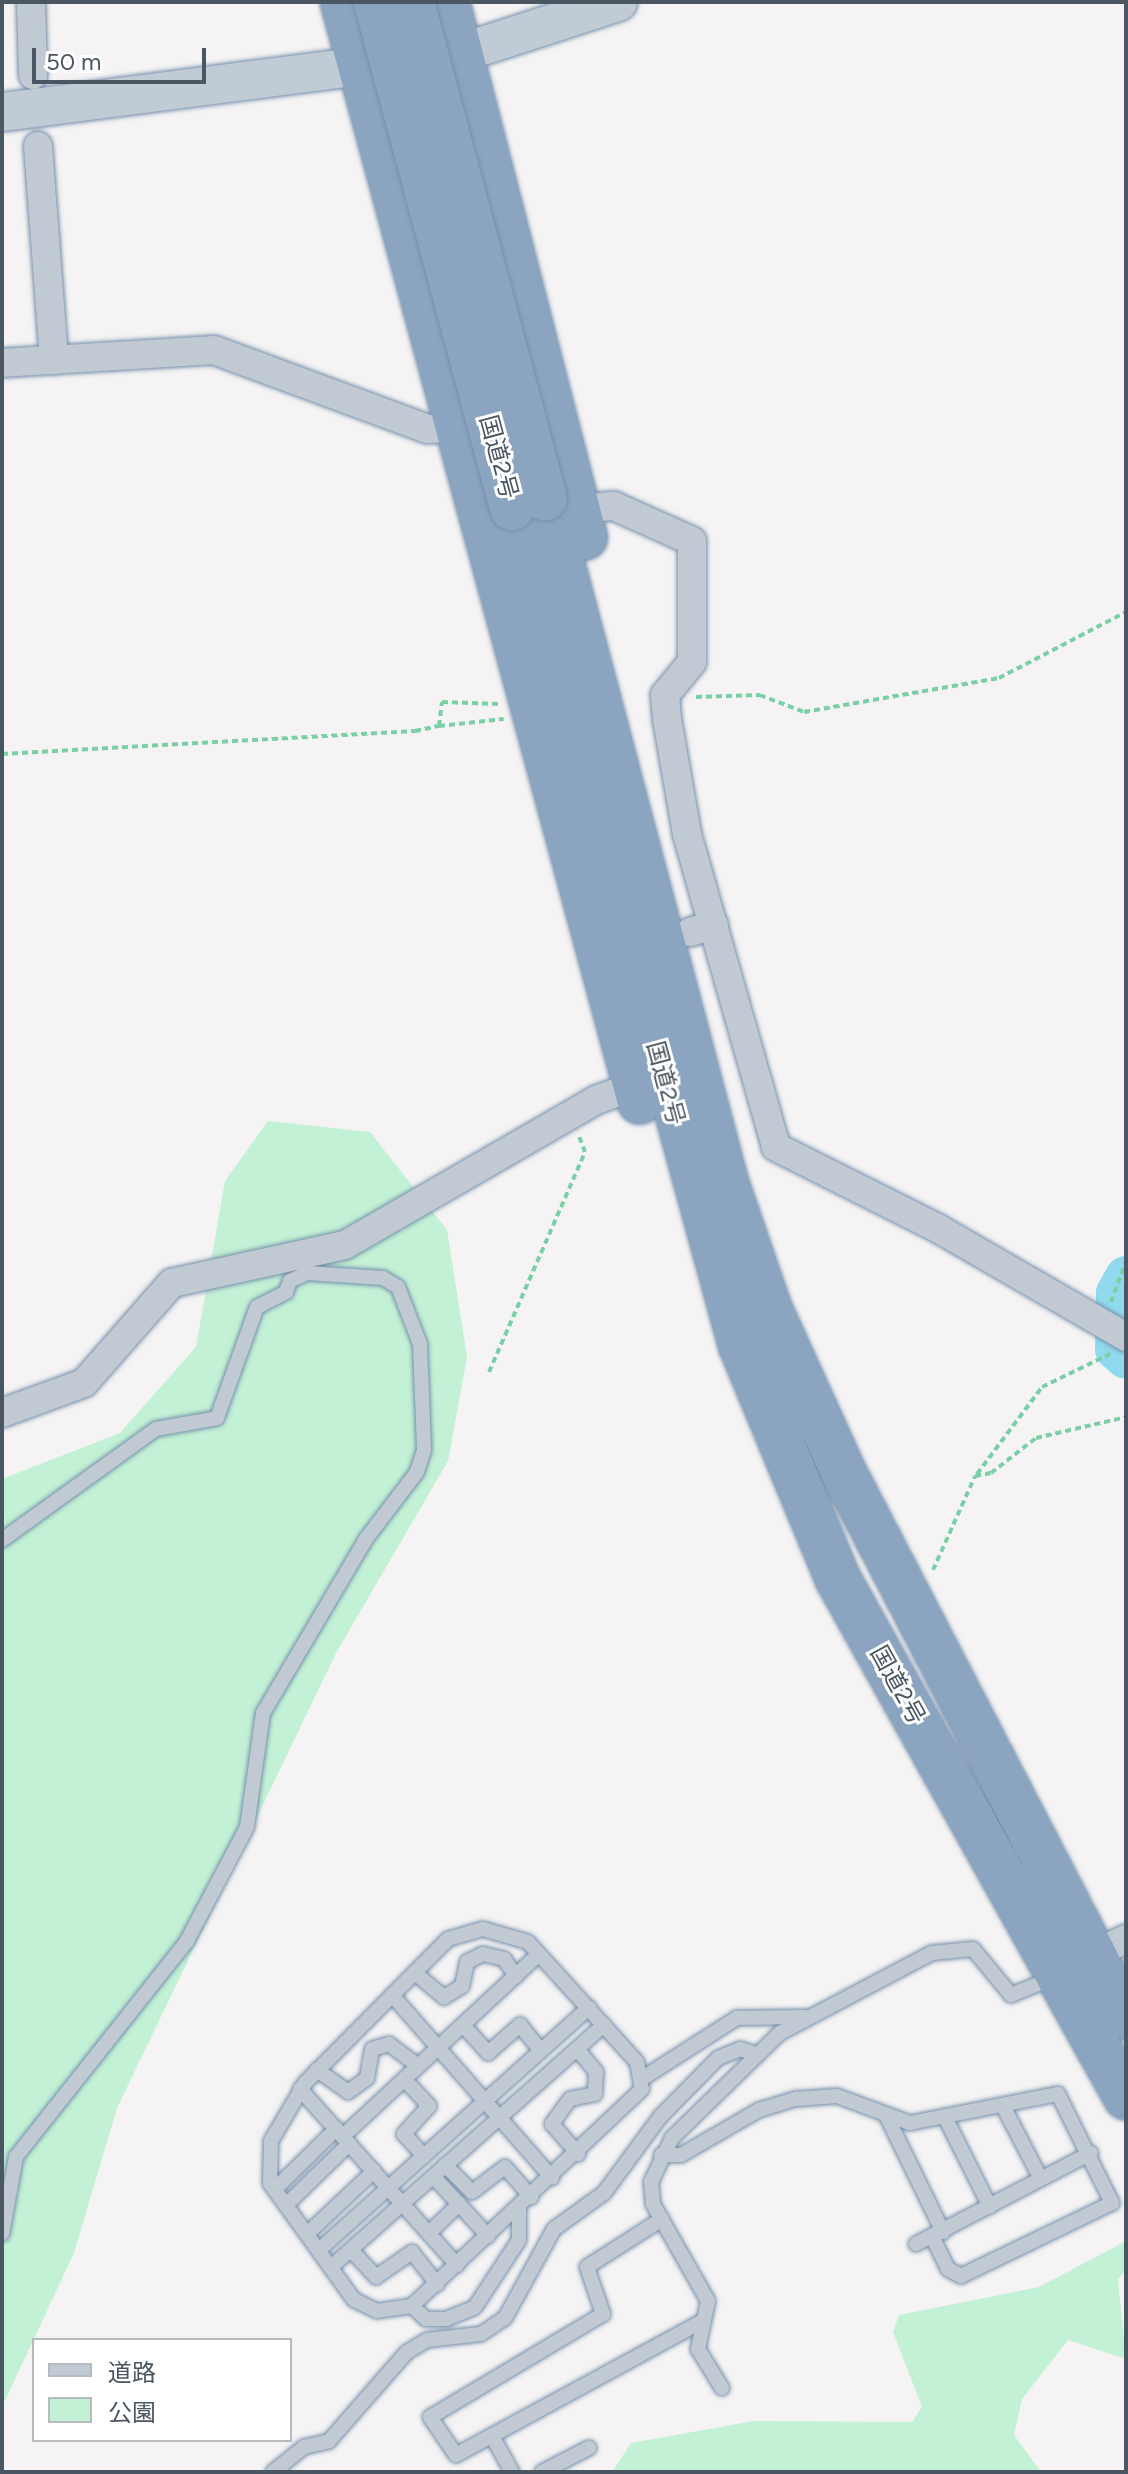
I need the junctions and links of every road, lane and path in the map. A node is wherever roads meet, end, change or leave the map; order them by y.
1 (31, 2) edge
2 (343, 2) edge
3 (376, 2) edge
4 (412, 2) edge
5 (447, 2) edge
6 (618, 2) edge
7 (461, 53) junction
8 (361, 71) junction
9 (33, 75) dead end
10 (2, 112) edge
11 (38, 146) dead end
12 (54, 360) junction
13 (2, 363) edge
14 (456, 428) junction
15 (545, 505) junction
16 (1126, 612) edge
17 (684, 673) junction
18 (521, 708) junction
19 (439, 726) junction
20 (2, 754) edge
21 (702, 928) junction
22 (635, 1086) junction
23 (565, 1117) junction
24 (1126, 1261) edge
25 (1117, 1334) edge
26 (489, 1372) dead end
27 (2, 1413) edge
28 (1126, 1417) edge
29 (844, 1473) junction
30 (975, 1476) junction
31 (2, 1540) edge
32 (838, 1579) junction
33 (909, 1599) junction
34 (539, 1954) junction
35 (415, 1973) junction
36 (516, 1976) junction
37 (1108, 1988) edge
38 (392, 1995) junction
39 (589, 2008) junction
40 (805, 2017) junction
41 (463, 2025) junction
42 (604, 2025) junction
43 (438, 2048) junction
44 (577, 2049) junction
45 (541, 2051) junction
46 (755, 2054) junction
47 (418, 2066) junction
48 (317, 2070) junction
49 (643, 2078) junction
50 (404, 2079) junction
51 (300, 2089) junction
52 (1126, 2097) edge
53 (485, 2102) junction
54 (1003, 2106) junction
55 (887, 2117) junction
56 (499, 2118) junction
57 (946, 2119) junction
58 (343, 2136) junction
59 (1091, 2153) junction
60 (578, 2154) junction
61 (661, 2155) junction
62 (424, 2156) junction
63 (445, 2165) junction
64 (374, 2171) junction
65 (434, 2177) junction
66 (552, 2178) junction
67 (1041, 2179) junction
68 (389, 2188) junction
69 (275, 2189) junction
70 (531, 2197) junction
71 (403, 2204) junction
72 (459, 2204) junction
73 (286, 2205) junction
74 (990, 2207) junction
75 (519, 2208) junction
76 (662, 2219) junction
77 (429, 2233) junction
78 (2, 2234) edge
79 (307, 2234) junction
80 (938, 2235) junction
81 (488, 2236) junction
82 (916, 2244) dead end
83 (319, 2250) junction
84 (351, 2250) junction
85 (457, 2265) junction
86 (331, 2267) junction
87 (437, 2284) junction
88 (412, 2306) junction
89 (703, 2321) junction
90 (722, 2388) dead end
91 (492, 2436) junction
92 (589, 2448) dead end
93 (273, 2472) edge
94 (512, 2472) edge
95 (542, 2472) edge

1 - 9 street
2 - 8 highway
3 - 15 highway, 国道2号, bridge
4 - 15 highway, 国道2号, bridge
5 - 7 highway
6 - 7 main road
7 - 8 main road
7 - 15 highway
8 - 10 main road
8 - 14 highway
11 - 12 street
12 - 13 street
12 - 14 street
14 - 18 highway
15 - 17 street
15 - 21 highway
15 - 29 highway, 国道2号
15 - 32 highway, 国道2号
16 - 17 path
17 - 21 street
18 - 19 path
18 - 19 path
18 - 22 highway
19 - 20 path
21 - 25 street
21 - 29 highway
22 - 23 street
22 - 32 highway
23 - 26 path
23 - 27 street
24 - 25 path
25 - 30 path
28 - 30 path
29 - 33 highway, 国道2号
30 - 33 path
31 - 78 lane
32 - 37 highway, 国道2号
33 - 37 highway, 国道2号
34 - 35 lane
34 - 36 lane
34 - 39 lane
35 - 36 lane
35 - 38 lane
36 - 41 lane
37 - 40 lane
37 - 52 highway, 国道2号
38 - 43 lane
38 - 48 lane
39 - 42 lane
39 - 45 lane
40 - 46 lane
40 - 49 lane
41 - 43 lane
41 - 45 lane
42 - 44 lane
42 - 49 lane
43 - 47 lane
43 - 53 lane
44 - 56 lane
44 - 60 lane
45 - 53 lane
46 - 61 lane
46 - 93 lane
47 - 48 lane
47 - 50 lane
48 - 51 lane
49 - 60 lane
50 - 58 lane
50 - 62 lane
51 - 58 lane
51 - 69 lane
53 - 56 lane
53 - 62 lane
54 - 57 lane
54 - 59 lane
54 - 67 lane
55 - 57 lane
55 - 61 lane
55 - 80 lane
56 - 63 lane
56 - 66 lane
57 - 74 lane
58 - 64 lane
58 - 69 lane
58 - 73 lane
59 - 67 lane
59 - 80 lane
60 - 66 lane
61 - 76 lane
62 - 68 lane
63 - 65 lane
63 - 70 lane
64 - 68 lane
64 - 79 lane
65 - 71 lane
65 - 72 lane
66 - 70 lane
67 - 74 lane
68 - 71 lane
68 - 83 lane
69 - 73 lane
70 - 75 lane
71 - 77 lane
71 - 84 lane
72 - 77 lane
72 - 81 lane
73 - 79 lane
74 - 80 lane
75 - 81 lane
75 - 88 lane
76 - 89 lane
76 - 91 lane
77 - 85 lane
79 - 83 lane
80 - 82 lane
81 - 85 lane
83 - 86 lane
84 - 86 lane
84 - 87 lane
85 - 87 lane
86 - 88 lane
87 - 88 lane
89 - 90 lane
89 - 91 lane
91 - 94 lane
92 - 95 lane

